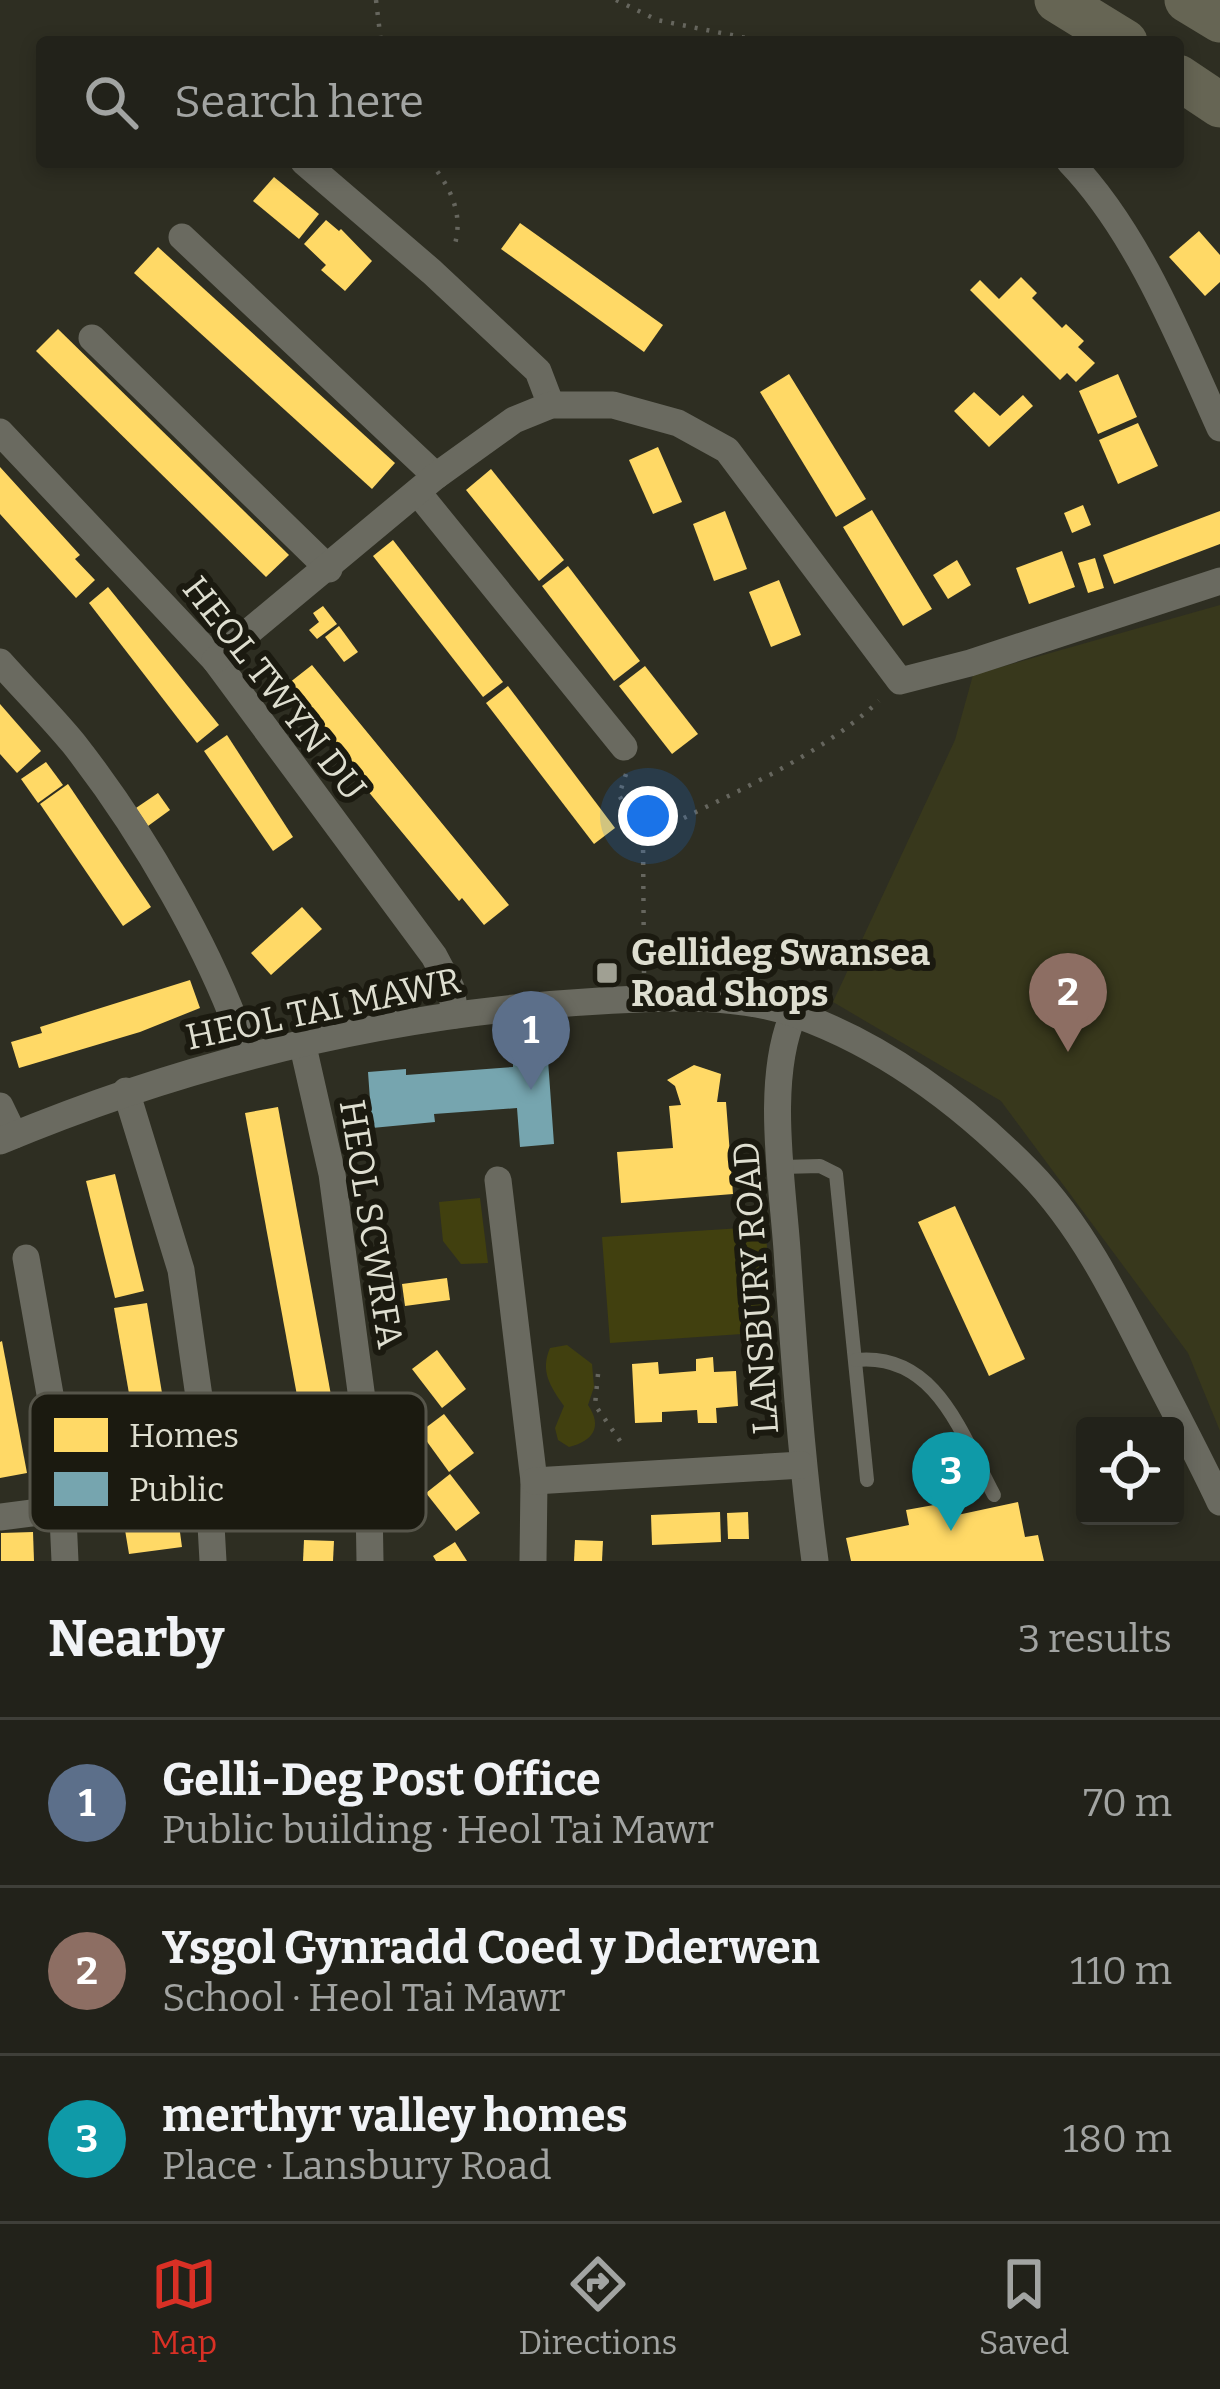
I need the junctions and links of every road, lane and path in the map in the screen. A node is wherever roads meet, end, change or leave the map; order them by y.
1 (376, 0) edge
2 (616, 0) edge
3 (1057, 0) edge
4 (1187, 0) edge
5 (1220, 20) edge
6 (380, 36) edge
7 (736, 36) edge
8 (1115, 36) edge
9 (1184, 81) edge
10 (1220, 105) edge
11 (311, 168) edge
12 (435, 168) edge
13 (1075, 168) edge
14 (182, 237) dead end
15 (432, 272) junction
16 (92, 338) dead end
17 (550, 405) junction
18 (1220, 428) edge
19 (0, 432) edge
20 (427, 485) junction
21 (328, 569) junction
22 (1220, 581) edge
23 (215, 660) junction
24 (0, 662) edge
25 (900, 681) junction
26 (624, 747) joint
27 (643, 839) junction
28 (645, 999) junction
29 (794, 1013) junction
30 (454, 1015) junction
31 (302, 1042) junction
32 (248, 1056) junction
33 (126, 1091) junction
34 (0, 1106) edge
35 (7, 1138) edge
36 (782, 1167) junction
37 (498, 1180) dead end
38 (26, 1258) dead end
39 (856, 1360) junction
40 (598, 1374) dead end
41 (50, 1393) edge
42 (198, 1393) edge
43 (361, 1393) edge
44 (802, 1465) junction
45 (645, 1474) junction
46 (867, 1480) dead end
47 (534, 1481) junction
48 (994, 1496) dead end
49 (1220, 1502) edge
50 (30, 1514) edge
51 (0, 1517) edge
52 (64, 1531) edge
53 (211, 1531) edge
54 (369, 1531) edge
55 (65, 1561) edge
56 (213, 1561) edge
57 (370, 1561) edge
58 (533, 1561) edge
59 (815, 1561) edge

1 - 6 path
2 - 7 path
3 - 8 highway
4 - 5 highway
9 - 10 highway
11 - 15 street
12 - 15 path
13 - 18 street
14 - 20 street
15 - 17 street
16 - 21 street
17 - 20 street
17 - 25 street
19 - 23 street, HEOL TWYN DU
20 - 21 street
20 - 26 street
21 - 23 street
22 - 25 street
23 - 30 street, HEOL TWYN DU
24 - 32 street
25 - 27 path
26 - 27 path
27 - 28 path
28 - 29 street, HEOL TAI MAWR
28 - 30 street, HEOL TAI MAWR
29 - 36 street, LANSBURY ROAD
29 - 49 street, HEOL TAI MAWR
30 - 31 street, HEOL TAI MAWR
31 - 32 street, HEOL TAI MAWR
31 - 43 street, HEOL SCWRFA
32 - 33 street, HEOL TAI MAWR
33 - 35 street, HEOL TAI MAWR
33 - 42 street
34 - 35 street
36 - 39 lane
36 - 44 street, LANSBURY ROAD
37 - 47 street
38 - 41 street
39 - 46 lane
39 - 48 lane
40 - 45 path
44 - 45 street
44 - 59 street, LANSBURY ROAD
45 - 47 street
47 - 58 street
50 - 51 street
52 - 55 street
53 - 56 street
54 - 57 street, HEOL SCWRFA

